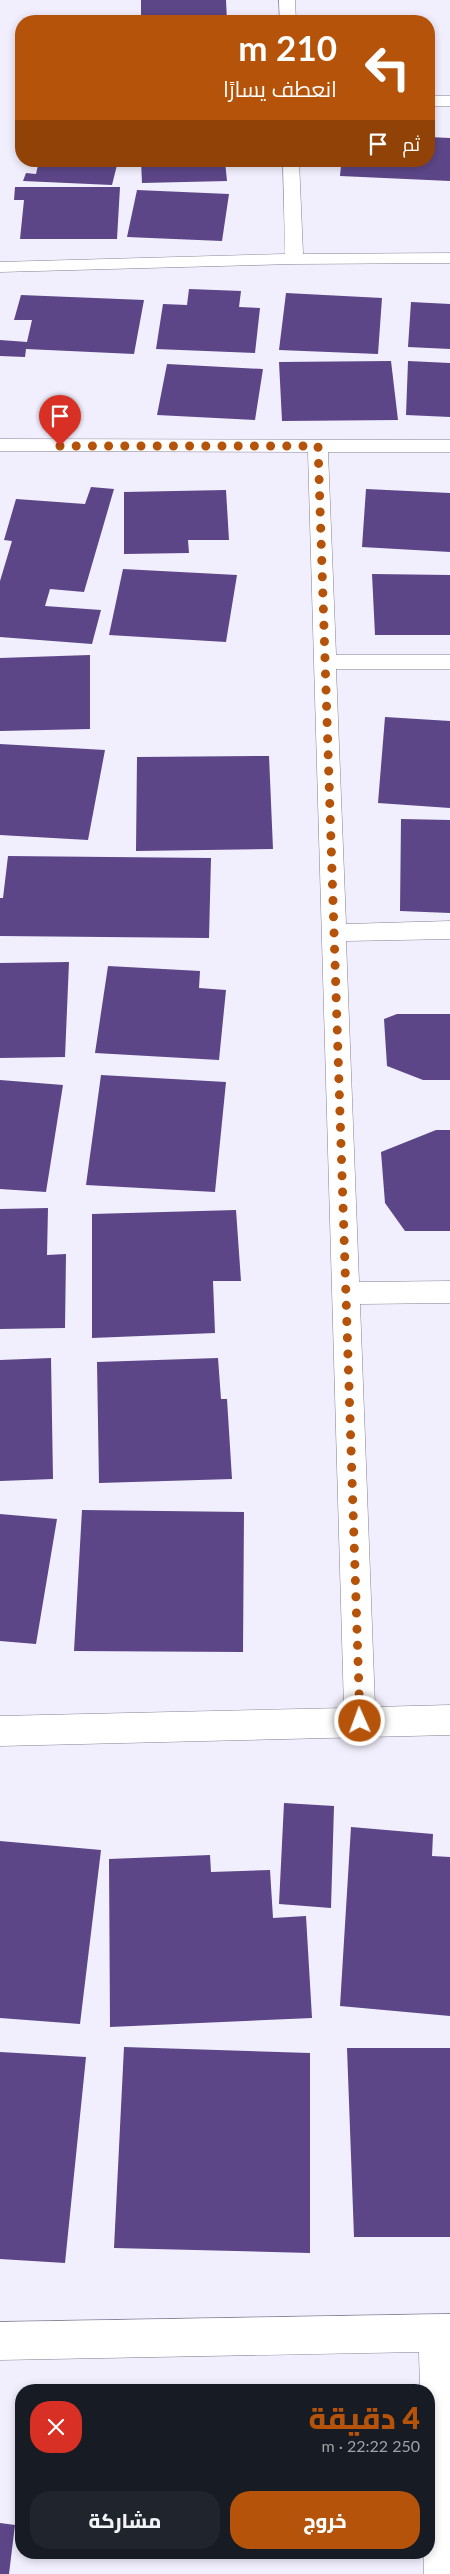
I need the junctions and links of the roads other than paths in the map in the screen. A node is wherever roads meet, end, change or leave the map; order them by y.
1 (287, 0) edge
2 (288, 15) edge
3 (450, 100) edge
4 (435, 101) edge
5 (291, 167) edge
6 (450, 258) edge
7 (294, 259) junction
8 (0, 267) edge
9 (0, 446) edge
10 (318, 446) junction
11 (450, 446) edge
12 (325, 662) junction
13 (450, 662) edge
14 (450, 930) edge
15 (334, 932) junction
16 (450, 1292) edge
17 (346, 1293) junction
18 (450, 1720) edge
19 (360, 1721) junction
20 (0, 1731) edge
21 (444, 2333) edge
22 (0, 2341) edge
23 (444, 2574) edge

1 - 2 street
3 - 4 street
5 - 7 street
6 - 7 street
7 - 8 street
9 - 10 street
10 - 11 street
10 - 12 street
12 - 13 street
12 - 15 street
14 - 15 street
15 - 17 street
16 - 17 street
17 - 19 street
18 - 19 street
19 - 20 street
21 - 22 street
21 - 23 street

